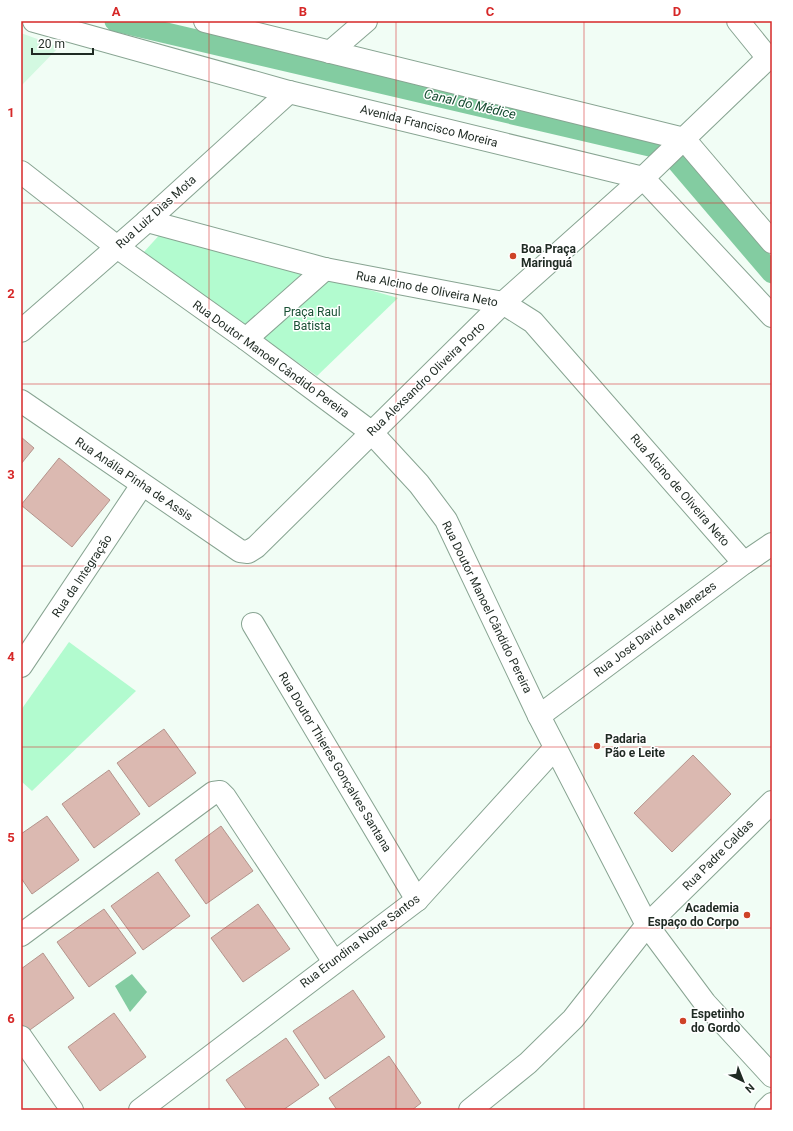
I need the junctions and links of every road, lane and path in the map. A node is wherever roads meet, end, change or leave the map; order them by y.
1 (34, 21) edge
2 (205, 21) edge
3 (366, 21) edge
4 (738, 21) edge
5 (330, 52) junction
6 (770, 57) edge
7 (289, 92) junction
8 (682, 140) junction
9 (21, 172) edge
10 (645, 176) junction
11 (146, 222) junction
12 (771, 240) edge
13 (117, 248) junction
14 (325, 268) junction
15 (503, 304) junction
16 (772, 316) edge
17 (21, 331) edge
18 (246, 339) junction
19 (21, 401) edge
20 (371, 432) junction
21 (142, 485) junction
22 (772, 544) edge
23 (248, 552) joint
24 (744, 563) junction
25 (253, 624) dead end
26 (21, 666) edge
27 (539, 716) junction
28 (555, 748) junction
29 (772, 802) edge
30 (417, 900) junction
31 (647, 925) junction
32 (21, 935) edge
33 (334, 962) junction
34 (21, 1037) edge
35 (772, 1076) edge
36 (772, 1104) edge
37 (140, 1109) edge
38 (72, 1110) edge
39 (470, 1110) edge
40 (766, 1110) edge

1 - 7 street, Avenida Francisco Moreira
2 - 5 street
3 - 5 street
4 - 6 street
5 - 8 street
6 - 8 street, Rua Alexsandro Oliveira Porto
7 - 10 street, Avenida Francisco Moreira
7 - 11 street, Rua Luiz Dias Mota
8 - 10 street, Rua Alexsandro Oliveira Porto
8 - 12 street
9 - 13 street, Rua Doutor Manoel Cândido Pereira
10 - 15 street, Rua Alexsandro Oliveira Porto
10 - 16 street
11 - 13 street, Rua Luiz Dias Mota
11 - 14 street, Rua Alcino de Oliveira Neto
13 - 17 street, Rua Luiz Dias Mota
13 - 18 street, Rua Doutor Manoel Cândido Pereira
14 - 15 street, Rua Alcino de Oliveira Neto
14 - 18 street
15 - 20 street, Rua Alexsandro Oliveira Porto
15 - 24 street, Rua Alcino de Oliveira Neto
18 - 20 street, Rua Doutor Manoel Cândido Pereira
19 - 21 street, Rua Anália Pinha de Assis
20 - 23 street, Rua Alexsandro Oliveira Porto
20 - 27 street, Rua Doutor Manoel Cândido Pereira
21 - 23 street, Rua Anália Pinha de Assis
21 - 26 street, Rua da Integração
22 - 24 street, Rua José David de Menezes
24 - 27 street, Rua José David de Menezes
25 - 30 street, Rua Doutor Thieres Gonçalves Santana
27 - 28 street, Rua Doutor Manoel Cândido Pereira
28 - 30 street, Rua Erundina Nobre Santos
28 - 31 street, Rua Doutor Manoel Cândido Pereira
29 - 31 street, Rua Padre Caldas
30 - 33 street, Rua Erundina Nobre Santos
31 - 35 street, Rua Doutor Manoel Cândido Pereira
31 - 39 street, Rua Padre Caldas
32 - 33 street
33 - 37 street, Rua Erundina Nobre Santos
34 - 38 street
36 - 40 street

